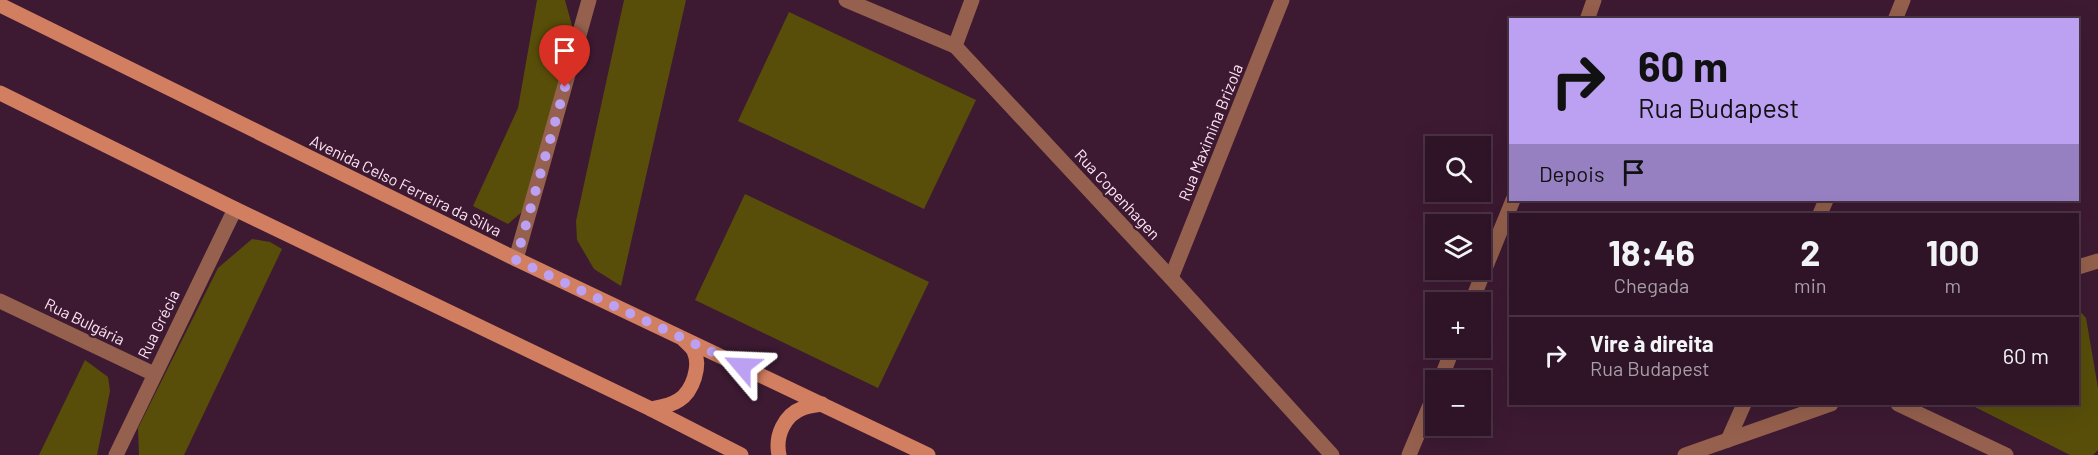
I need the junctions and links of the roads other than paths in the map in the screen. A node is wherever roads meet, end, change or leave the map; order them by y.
1 (589, 0) edge
2 (846, 0) edge
3 (972, 0) edge
4 (1282, 0) edge
5 (1594, 0) edge
6 (1903, 0) edge
7 (0, 5) edge
8 (1588, 18) edge
9 (1896, 18) edge
10 (955, 46) junction
11 (0, 93) edge
12 (1513, 201) edge
13 (234, 209) junction
14 (516, 260) junction
15 (2098, 261) edge
16 (2079, 267) edge
17 (1171, 278) junction
18 (1475, 292) edge
19 (0, 300) edge
20 (682, 337) junction
21 (154, 374) junction
22 (822, 404) junction
23 (1744, 405) edge
24 (1828, 405) edge
25 (1900, 405) edge
26 (651, 409) junction
27 (1425, 418) edge
28 (1728, 440) junction
29 (116, 455) edge
30 (741, 455) edge
31 (779, 455) edge
32 (928, 455) edge
33 (1332, 455) edge
34 (1410, 455) edge
35 (1685, 455) edge
36 (2006, 455) edge

1 - 14 street
2 - 10 street, Rua Copenhagen
3 - 10 street
4 - 17 street, Rua Maximina Brizola
5 - 8 street
6 - 9 street
7 - 14 main road, Avenida Celso Ferreira da Silva
10 - 17 street, Rua Copenhagen
11 - 13 main road
12 - 18 street
13 - 21 street, Rua Grécia
13 - 26 main road
14 - 20 main road, Avenida Celso Ferreira da Silva
15 - 16 street
17 - 33 street, Rua Copenhagen
19 - 21 street, Rua Bulgária
20 - 22 main road, Avenida Celso Ferreira da Silva
20 - 26 main road
21 - 29 street, Rua Grécia
22 - 31 main road
22 - 32 main road, Avenida Celso Ferreira da Silva
23 - 28 street
24 - 28 street
25 - 36 street
26 - 30 main road
27 - 34 street
28 - 35 street

